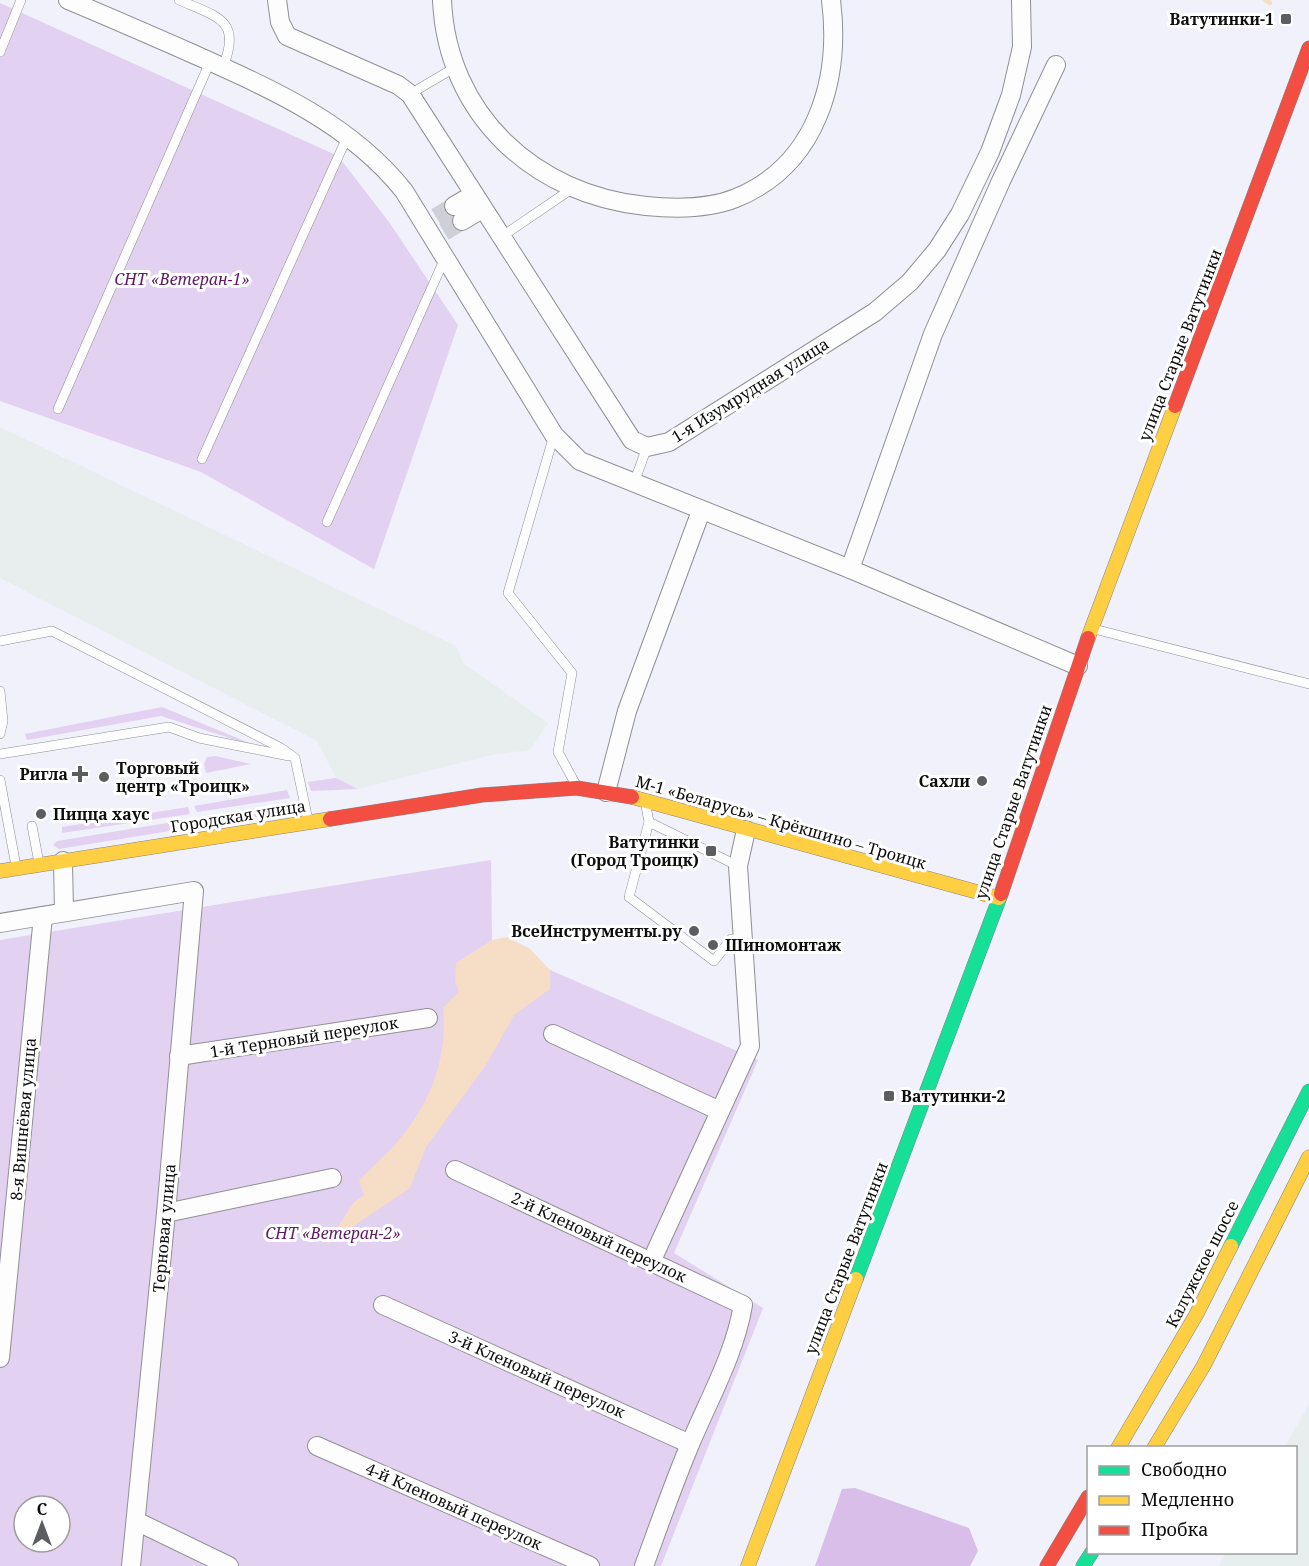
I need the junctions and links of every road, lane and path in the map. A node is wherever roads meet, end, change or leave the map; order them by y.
1 (21, 0) edge
2 (179, 0) edge
3 (277, 0) edge
4 (442, 0) edge
5 (831, 0) edge
6 (1021, 0) edge
7 (80, 2) edge
8 (1309, 48) edge
9 (0, 52) edge
10 (216, 64) junction
11 (1056, 65) dead end
12 (454, 68) junction
13 (410, 94) junction
14 (348, 135) junction
15 (573, 188) junction
16 (478, 202) junction
17 (458, 214) tunnel mouth
18 (501, 237) junction
19 (445, 258) junction
20 (58, 409) dead end
21 (554, 435) junction
22 (647, 447) junction
23 (202, 459) dead end
24 (634, 483) junction
25 (702, 511) junction
26 (327, 522) dead end
27 (850, 568) junction
28 (1092, 629) junction
29 (0, 641) edge
30 (1078, 666) junction
31 (1309, 684) edge
32 (0, 691) edge
33 (0, 734) edge
34 (0, 754) edge
35 (295, 758) junction
36 (0, 780) edge
37 (577, 788) junction
38 (606, 792) junction
39 (482, 795) joint
40 (645, 799) junction
41 (309, 821) junction
42 (649, 822) junction
43 (32, 826) dead end
44 (746, 830) junction
45 (63, 861) junction
46 (39, 865) junction
47 (738, 866) junction
48 (16, 868) junction
49 (0, 871) edge
50 (999, 898) junction
51 (64, 912) junction
52 (43, 916) junction
53 (0, 922) edge
54 (741, 939) junction
55 (428, 1018) dead end
56 (553, 1034) dead end
57 (179, 1056) junction
58 (1309, 1091) edge
59 (720, 1111) junction
60 (1309, 1157) edge
61 (455, 1170) dead end
62 (332, 1178) dead end
63 (166, 1213) junction
64 (651, 1262) junction
65 (383, 1305) dead end
66 (0, 1358) edge
67 (690, 1444) junction
68 (317, 1446) dead end
69 (1119, 1446) edge
70 (1155, 1446) edge
71 (1087, 1500) edge
72 (136, 1521) junction
73 (131, 1566) edge
74 (229, 1566) edge
75 (590, 1566) edge
76 (644, 1566) edge
77 (748, 1566) edge
78 (1047, 1566) edge

1 - 9 lane
2 - 10 lane
3 - 13 street
4 - 12 street
5 - 15 street
6 - 22 street, 1-я Изумрудная улица
7 - 10 street
8 - 28 main road, улица Старые Ватутинки
10 - 14 street
10 - 20 lane
11 - 27 street
12 - 13 lane
12 - 15 street
13 - 16 street
14 - 19 street
14 - 23 lane
15 - 18 lane
16 - 17 street
16 - 18 street
18 - 22 street
19 - 21 street
19 - 26 lane
21 - 24 street
21 - 37 lane
22 - 24 lane
24 - 25 street
25 - 27 street
25 - 38 street
27 - 30 street
28 - 30 main road, улица Старые Ватутинки
28 - 31 lane
29 - 35 lane
30 - 50 main road, улица Старые Ватутинки
32 - 33 lane
34 - 35 lane
35 - 41 lane
36 - 48 lane
37 - 38 main road, М-1 «Беларусь» – Крёкшино – Троицк
37 - 39 main road, М-1 «Беларусь» – Крёкшино – Троицк
38 - 40 main road, М-1 «Беларусь» – Крёкшино – Троицк
39 - 41 main road, Городская улица
40 - 42 lane
40 - 44 main road, М-1 «Беларусь» – Крёкшино – Троицк
41 - 45 main road, Городская улица
42 - 47 lane
42 - 54 lane
43 - 46 lane
44 - 47 street
44 - 50 main road, М-1 «Беларусь» – Крёкшино – Троицк
45 - 46 main road, Городская улица
45 - 51 street
46 - 48 main road, Городская улица
47 - 54 street
48 - 49 main road, Городская улица
50 - 77 main road, улица Старые Ватутинки
51 - 52 street
51 - 57 street, Терновая улица
52 - 53 street
52 - 66 street, 8-я Вишнёвая улица
54 - 59 street
55 - 57 street, 1-й Терновый переулок
56 - 59 street
57 - 63 street, Терновая улица
58 - 69 main road, Калужское шоссе
59 - 64 street
60 - 70 main road
61 - 64 street, 2-й Кленовый переулок
62 - 63 street
63 - 72 street, Терновая улица
64 - 67 street, 2-й Кленовый переулок
65 - 67 street, 3-й Кленовый переулок
67 - 76 street
68 - 75 street, 4-й Кленовый переулок
71 - 78 main road
72 - 73 street, Терновая улица
72 - 74 street

